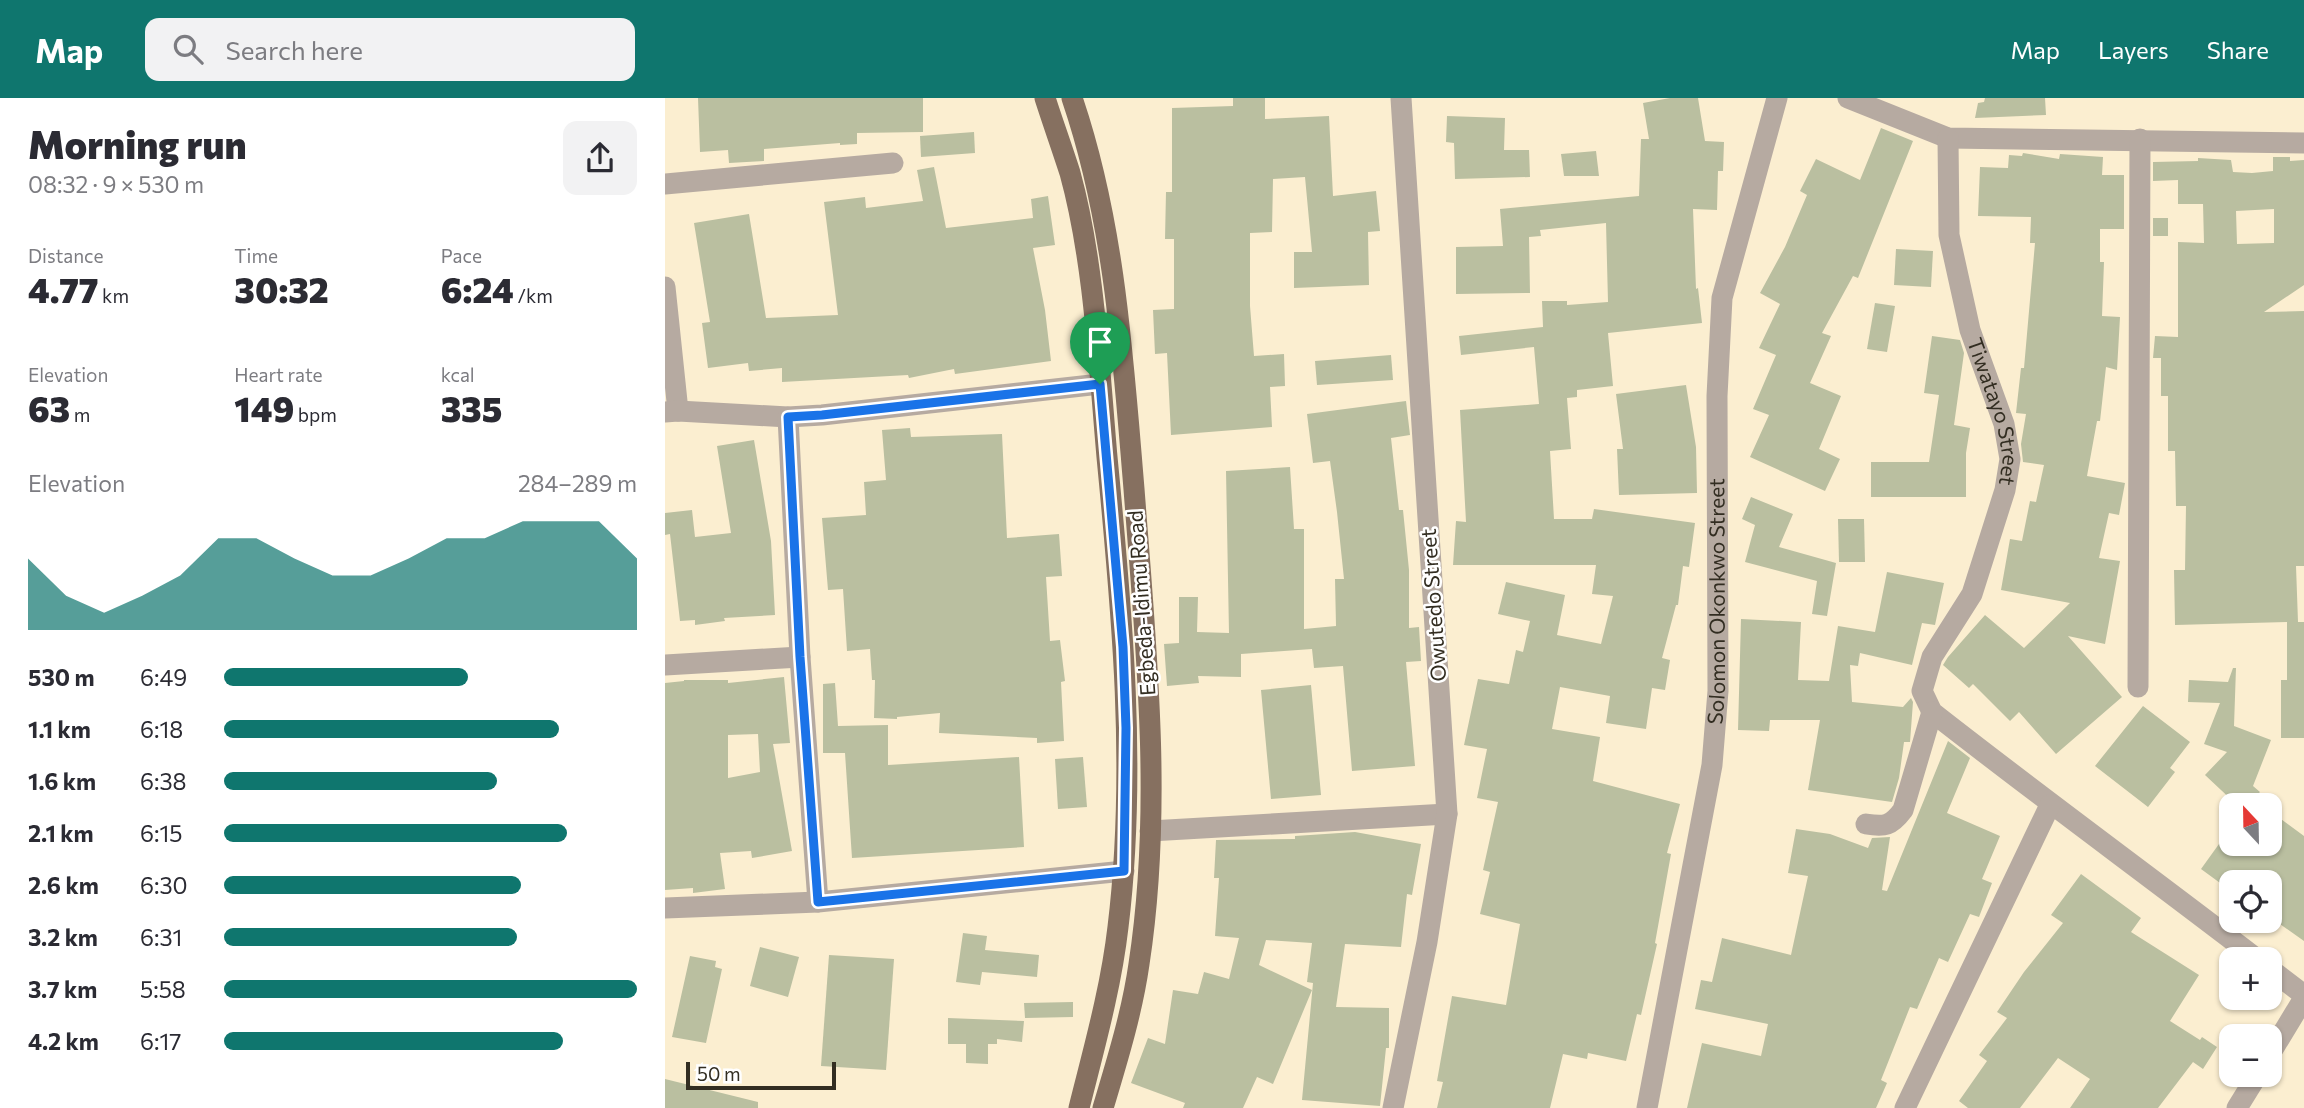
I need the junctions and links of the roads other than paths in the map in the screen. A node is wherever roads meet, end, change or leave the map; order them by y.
1 (1045, 98) edge
2 (1072, 98) edge
3 (1401, 98) edge
4 (1777, 98) edge
5 (1848, 98) edge
6 (1948, 138) junction
7 (2140, 139) junction
8 (2304, 142) edge
9 (893, 163) dead end
10 (665, 184) edge
11 (665, 287) edge
12 (1100, 384) junction
13 (671, 411) edge
14 (788, 417) junction
15 (800, 657) junction
16 (665, 665) edge
17 (2138, 687) dead end
18 (1932, 712) junction
19 (2050, 805) junction
20 (1447, 814) junction
21 (1866, 824) dead end
22 (1150, 831) junction
23 (1124, 871) junction
24 (818, 902) junction
25 (665, 908) edge
26 (2241, 947) edge
27 (2282, 979) edge
28 (2304, 997) edge
29 (2282, 1034) edge
30 (2249, 1087) edge
31 (1079, 1108) edge
32 (1103, 1108) edge
33 (1393, 1108) edge
34 (1647, 1108) edge
35 (1905, 1108) edge
36 (2237, 1108) edge

1 - 12 main road, Egbeda-Idimu Road
2 - 22 main road, Egbeda-Idimu Road
3 - 20 street, Owutedo Street
4 - 34 street, Solomon Okonkwo Street
5 - 6 street
6 - 7 street
6 - 18 street, Tiwatayo Street
7 - 8 street
7 - 17 street
9 - 10 street
11 - 13 street
12 - 14 street
12 - 23 main road, Egbeda-Idimu Road
13 - 14 street
14 - 15 street
15 - 16 street
15 - 24 street
18 - 19 street
18 - 21 street
19 - 26 street
19 - 35 street
20 - 22 street
20 - 33 street, Owutedo Street
22 - 32 main road, Egbeda-Idimu Road
23 - 24 street
23 - 31 main road, Egbeda-Idimu Road
24 - 25 street
27 - 28 street
28 - 29 street
30 - 36 street

